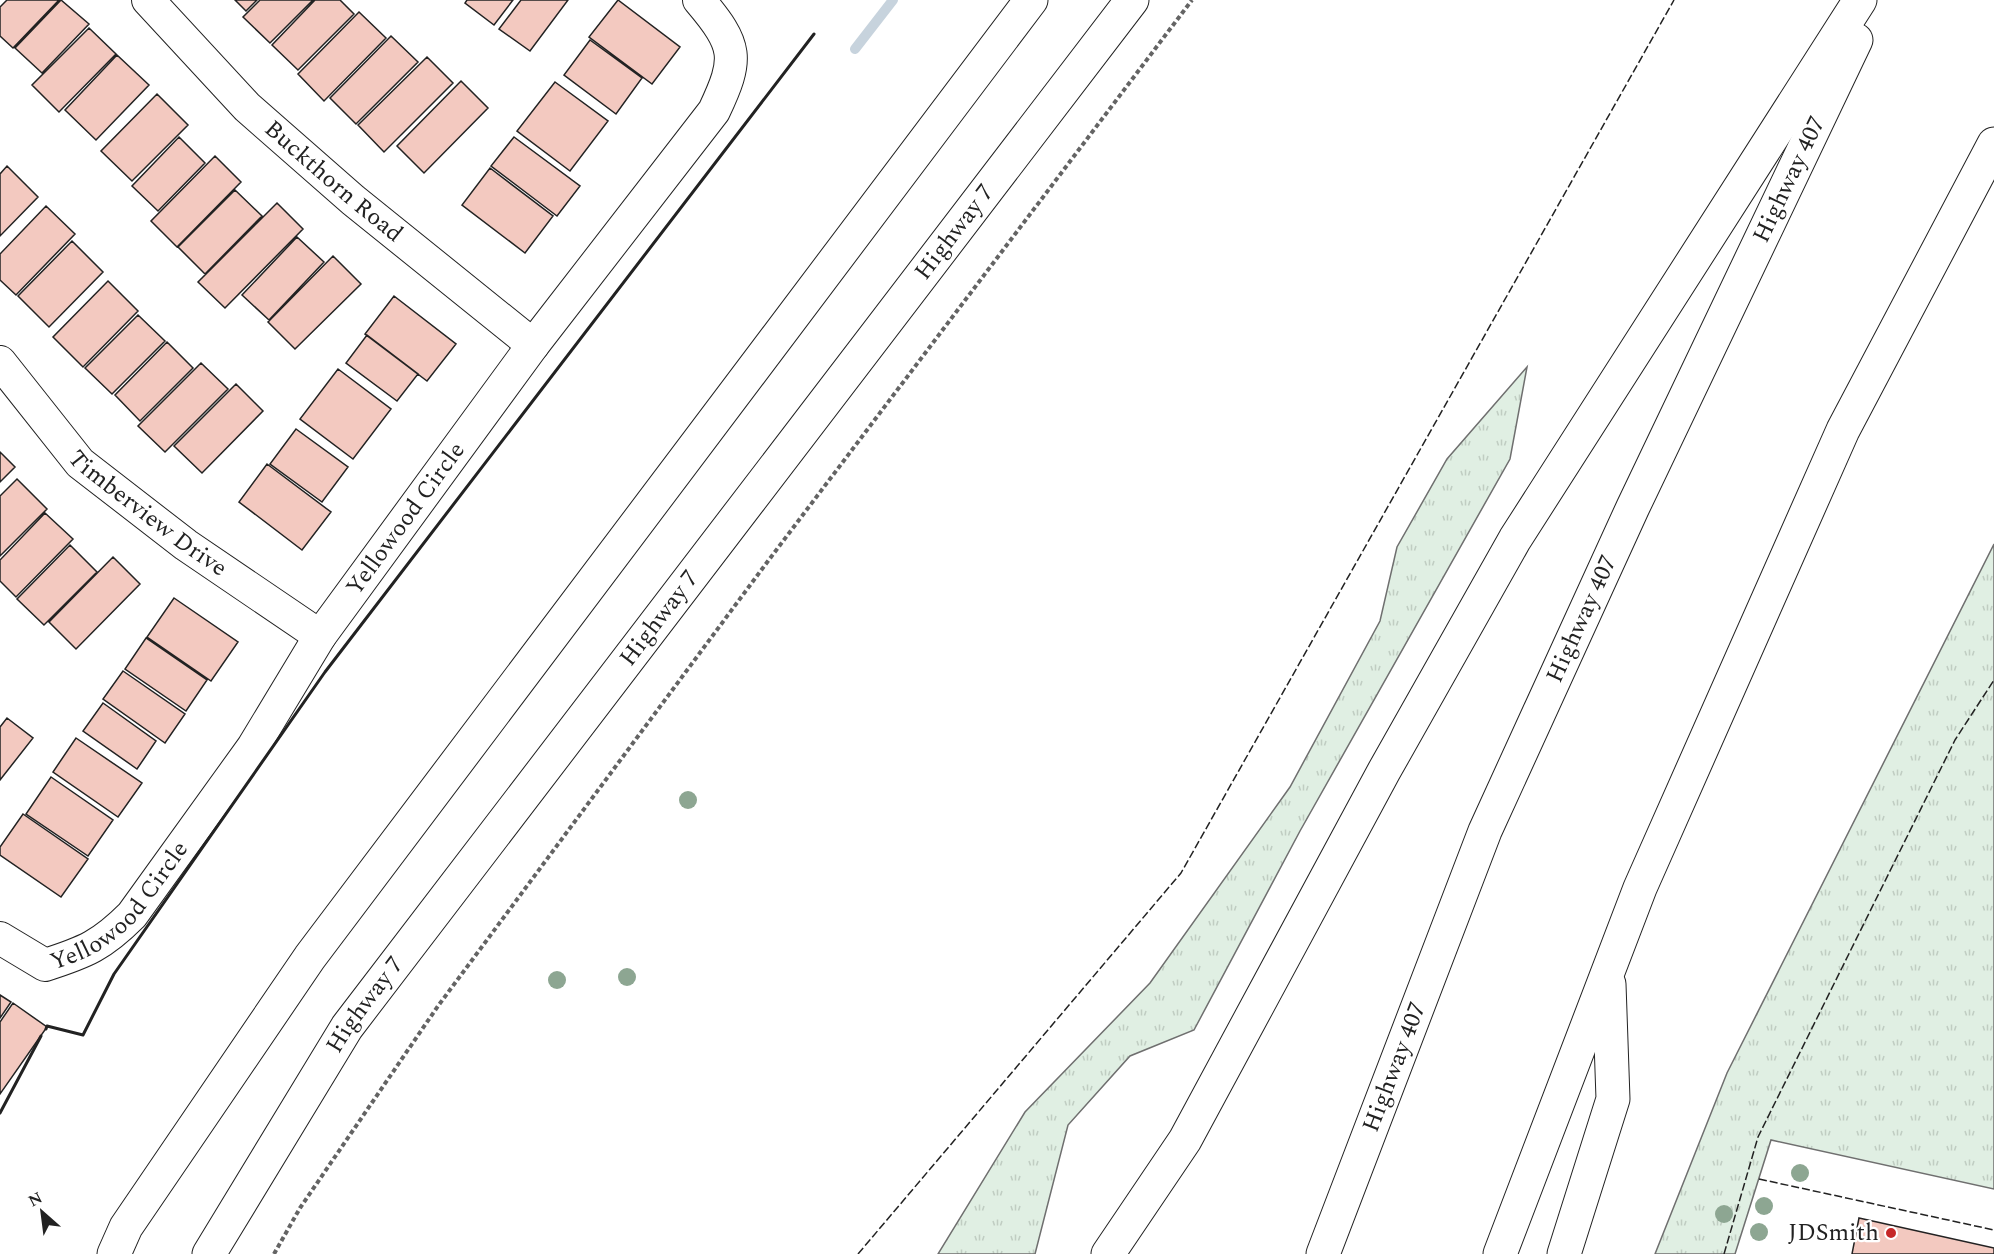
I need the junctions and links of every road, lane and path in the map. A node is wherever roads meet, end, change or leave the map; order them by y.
1 (148, 0) edge
2 (699, 0) edge
3 (1031, 0) edge
4 (1132, 0) edge
5 (1192, 0) edge
6 (1860, 0) edge
7 (1875, 0) edge
8 (1994, 144) edge
9 (533, 345) junction
10 (0, 362) edge
11 (320, 636) junction
12 (0, 938) edge
13 (1609, 970) junction
14 (114, 1254) edge
15 (209, 1254) edge
16 (274, 1254) edge
17 (1108, 1254) edge
18 (1323, 1254) edge
19 (1500, 1254) edge
20 (1564, 1254) edge

1 - 9 street, Buckthorn Road
2 - 9 street, Yellowood Circle
3 - 14 main road
4 - 15 main road, Highway 7
5 - 16 path
6 - 17 main road
7 - 18 main road, Highway 407
8 - 13 main road
9 - 11 street, Yellowood Circle
10 - 11 street, Timberview Drive
11 - 12 street, Yellowood Circle
13 - 19 main road
13 - 20 main road

